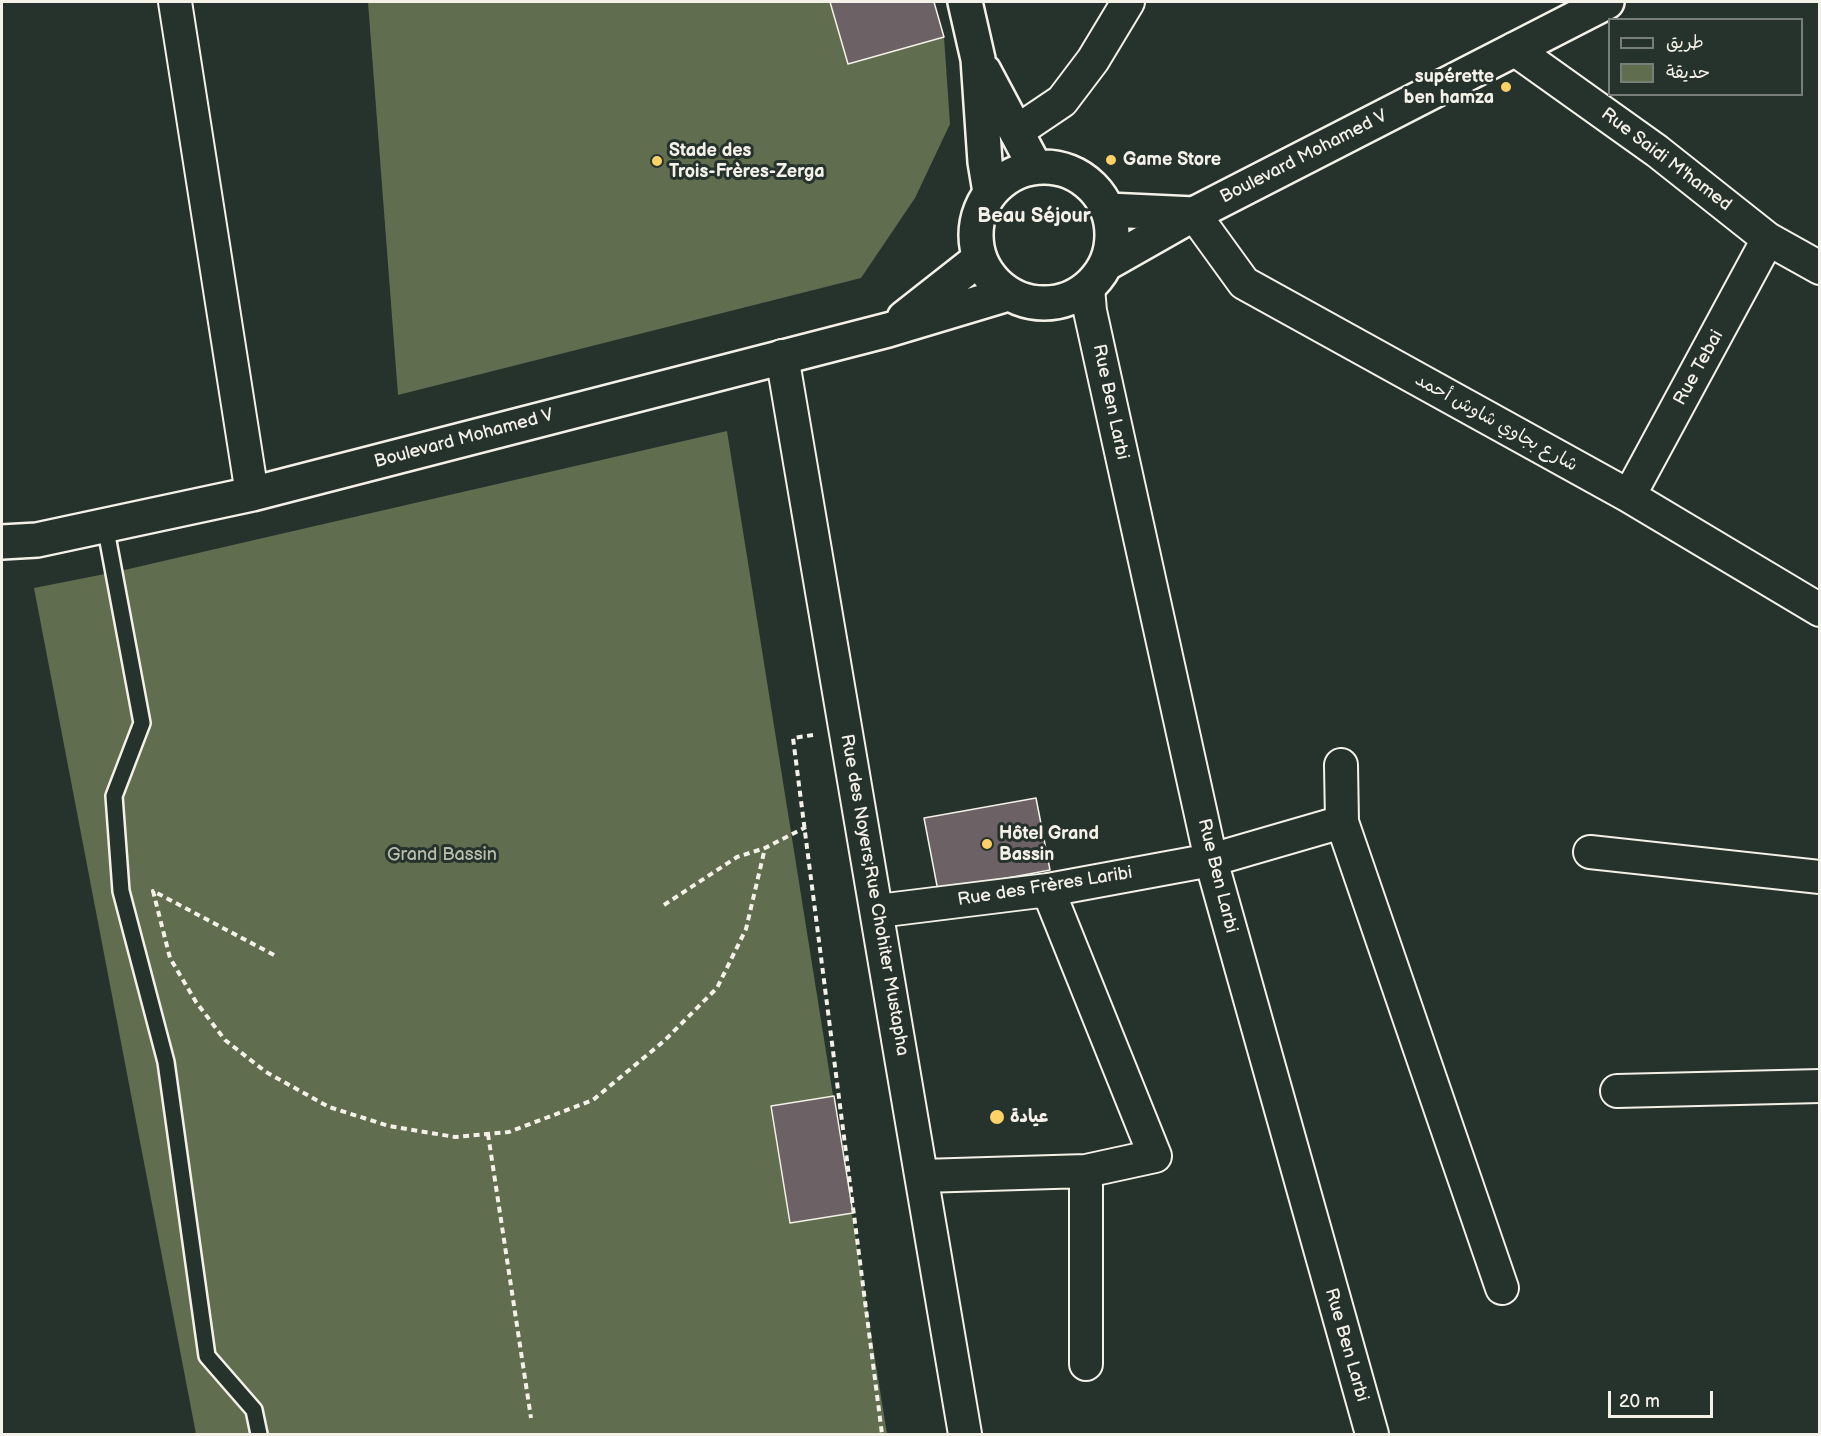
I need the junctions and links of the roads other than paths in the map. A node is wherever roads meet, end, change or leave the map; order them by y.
1 (175, 2) edge
2 (964, 2) edge
3 (1128, 2) edge
4 (1607, 2) edge
5 (1514, 50) junction
6 (978, 59) junction
7 (1016, 132) junction
8 (1035, 167) junction
9 (990, 192) junction
10 (1108, 210) junction
11 (1194, 214) junction
12 (1768, 239) junction
13 (979, 259) junction
14 (1820, 268) edge
15 (1088, 291) junction
16 (1008, 294) junction
17 (888, 330) junction
18 (782, 356) junction
19 (252, 494) junction
20 (1629, 496) junction
21 (105, 525) junction
22 (37, 540) junction
23 (2, 542) edge
24 (2, 555) edge
25 (1820, 610) edge
26 (1341, 765) dead end
27 (1342, 822) junction
28 (1590, 852) dead end
29 (1211, 860) junction
30 (1820, 877) edge
31 (1048, 890) junction
32 (878, 911) junction
33 (1820, 1086) edge
34 (1617, 1091) dead end
35 (1086, 1171) junction
36 (922, 1176) junction
37 (1502, 1288) dead end
38 (1086, 1364) dead end
39 (259, 1434) edge
40 (965, 1434) edge
41 (1372, 1434) edge

1 - 19 street
2 - 6 main road
3 - 7 street
4 - 5 main road, Boulevard Mohamed V
5 - 11 main road, Boulevard Mohamed V
5 - 12 street, Rue Saidi M'hamed
6 - 7 main road
6 - 9 main road
7 - 8 main road
8 - 9 main road
8 - 10 main road
9 - 13 main road
10 - 11 main road, Boulevard Mohamed V
10 - 15 main road
11 - 15 main road, Boulevard Mohamed V
11 - 20 street, شارع بجاوي شاوش أحمد
12 - 14 street, Rue Saidi M'hamed
12 - 20 street, Rue Tebai
13 - 16 main road
13 - 17 main road, Boulevard Mohamed V
15 - 16 main road
15 - 29 street, Rue Ben Larbi
16 - 17 main road, Boulevard Mohamed V
17 - 18 main road, Boulevard Mohamed V
18 - 19 main road, Boulevard Mohamed V
18 - 32 street, Rue des Noyers;Rue Chohiter Mustapha
19 - 21 main road, Boulevard Mohamed V
20 - 25 street, شارع بجاوي شاوش أحمد
21 - 22 main road, Boulevard Mohamed V
21 - 39 lane
22 - 23 main road, Boulevard Mohamed V
22 - 24 main road, Boulevard Mohamed V
26 - 27 street
27 - 29 street, Rue des Frères Laribi
27 - 37 street
28 - 30 street
29 - 31 street, Rue des Frères Laribi
29 - 41 street, Rue Ben Larbi
31 - 32 street, Rue des Frères Laribi
31 - 35 street
32 - 36 street, Rue des Noyers;Rue Chohiter Mustapha
33 - 34 street
35 - 36 street
35 - 38 street
36 - 40 street, Rue des Noyers;Rue Chohiter Mustapha

